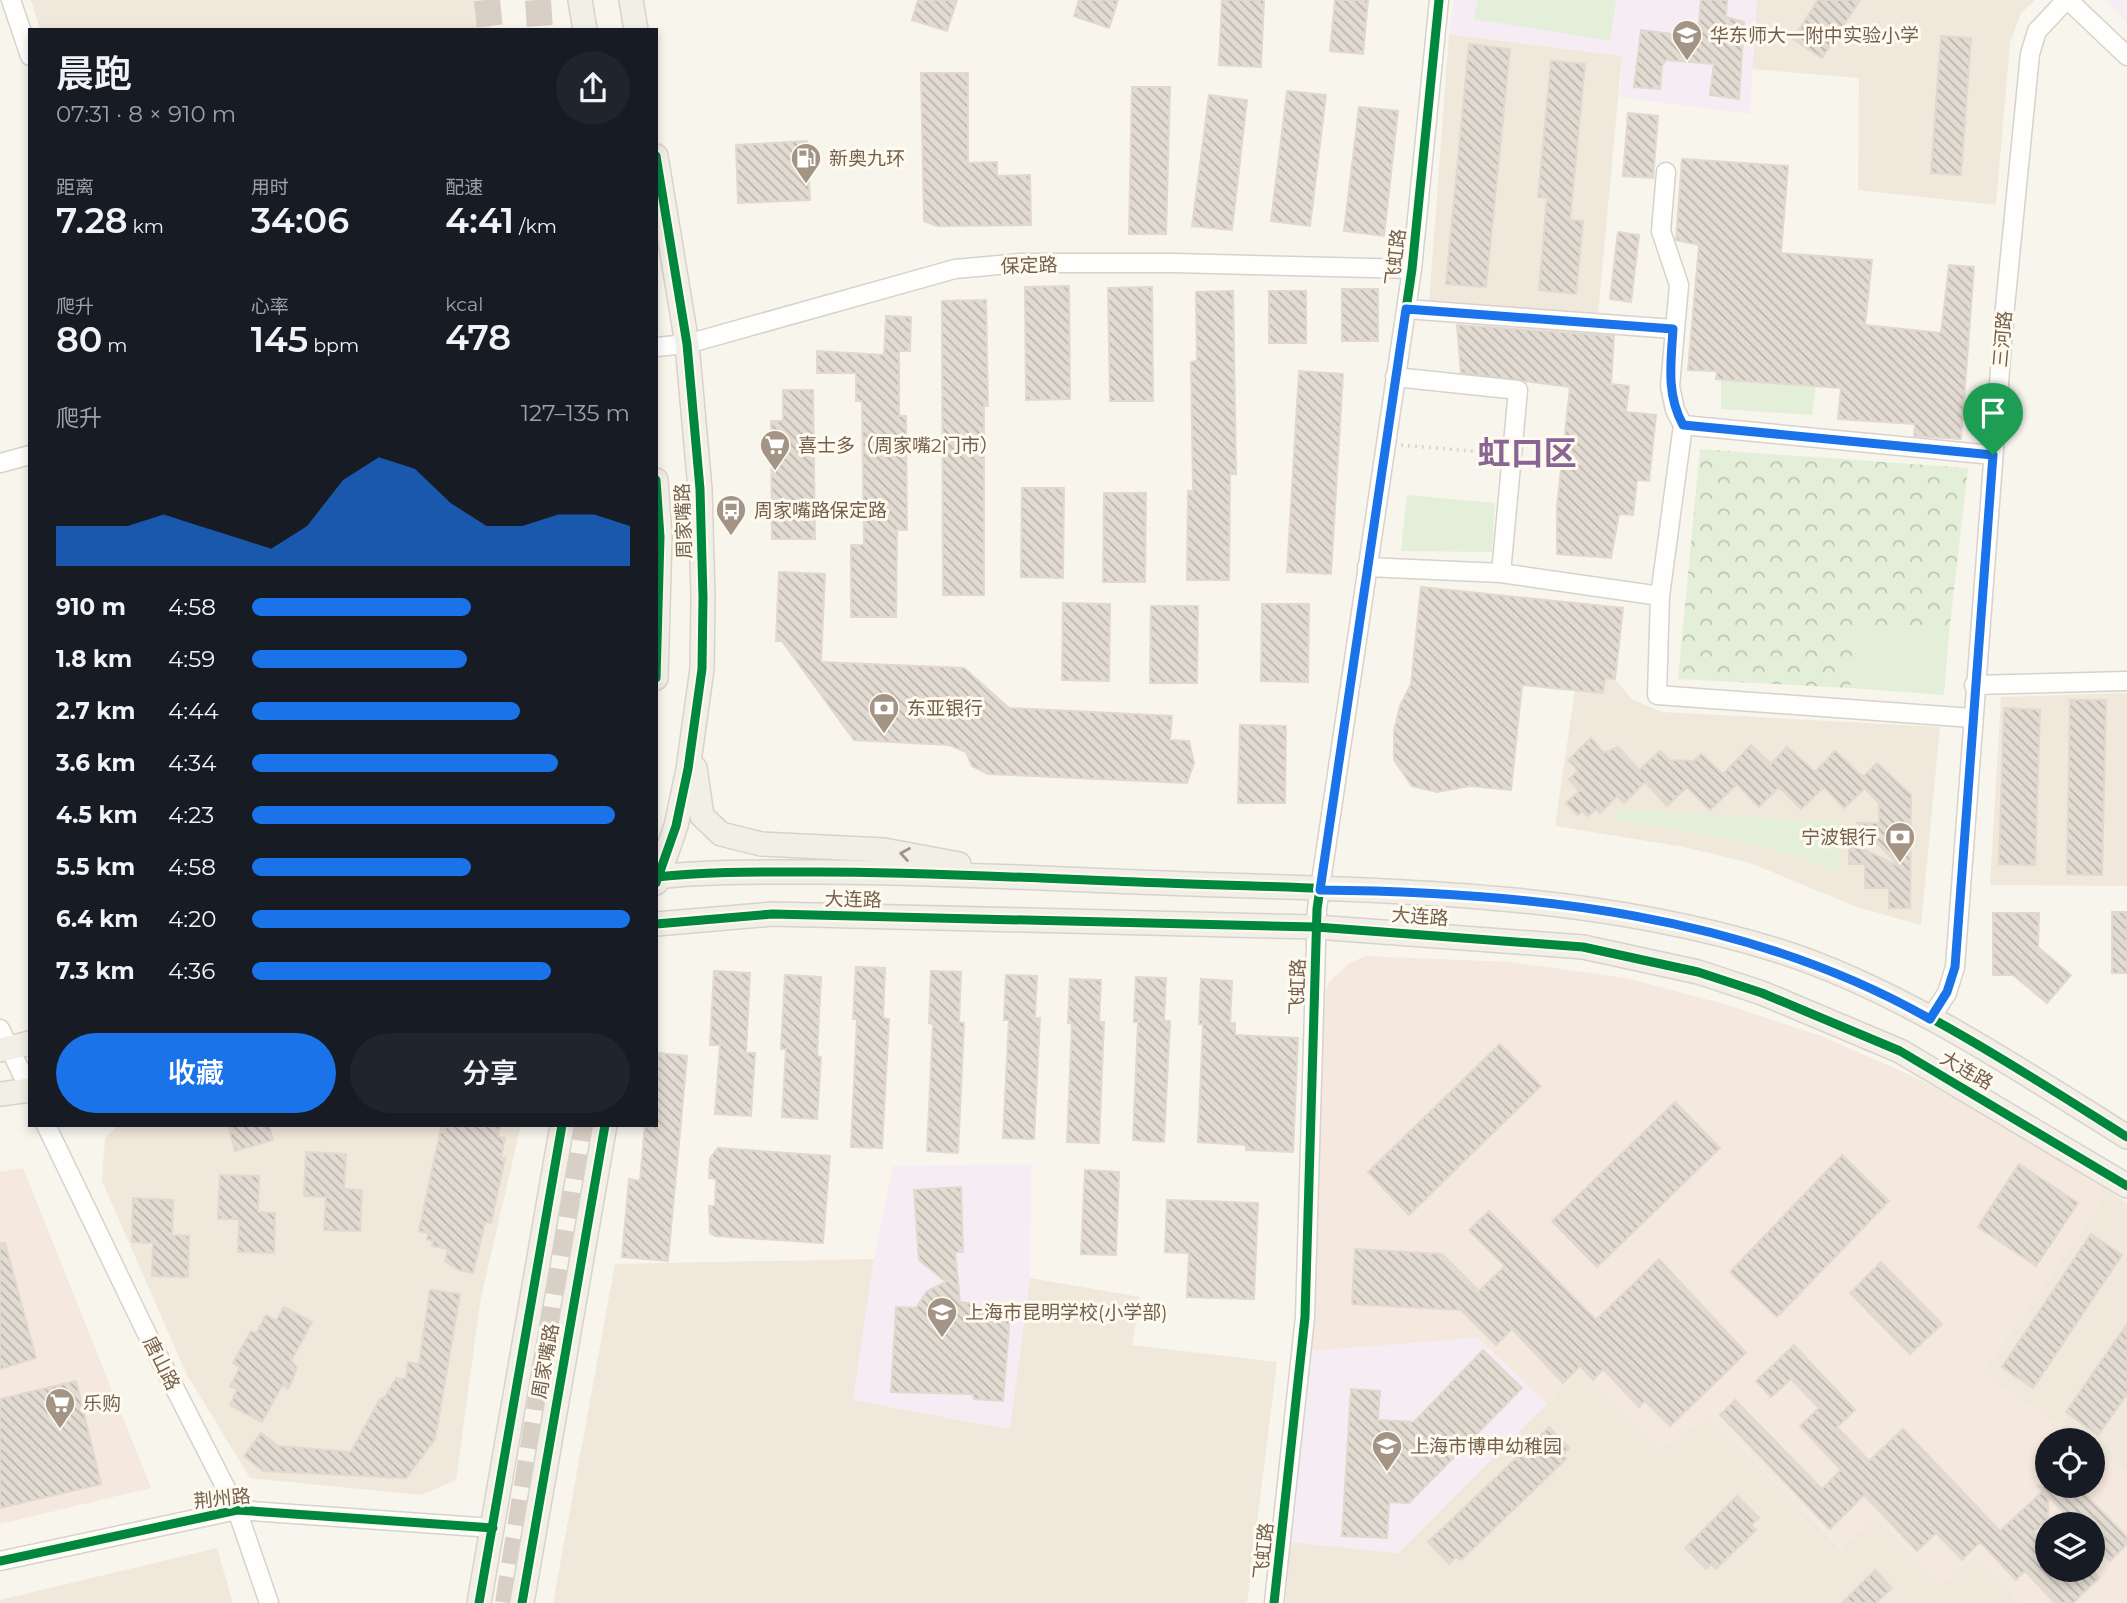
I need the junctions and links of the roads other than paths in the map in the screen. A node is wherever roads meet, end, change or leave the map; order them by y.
1 (11, 0) edge
2 (580, 0) edge
3 (631, 0) edge
4 (1439, 0) edge
5 (2067, 0) edge
6 (585, 28) edge
7 (636, 28) edge
8 (28, 50) edge
9 (2127, 56) edge
10 (658, 168) edge
11 (1666, 172) dead end
12 (1412, 269) junction
13 (1406, 309) junction
14 (1673, 329) junction
15 (687, 344) junction
16 (658, 347) edge
17 (1395, 377) junction
18 (1683, 425) junction
19 (1993, 455) junction
20 (28, 456) edge
21 (0, 463) edge
22 (658, 508) edge
23 (1367, 567) junction
24 (1501, 573) junction
25 (1660, 596) junction
26 (658, 608) edge
27 (2127, 681) edge
28 (1974, 685) junction
29 (697, 707) junction
30 (1972, 718) junction
31 (658, 876) edge
32 (995, 876) junction
33 (658, 879) edge
34 (1320, 890) junction
35 (658, 923) edge
36 (1316, 927) junction
37 (1930, 1019) junction
38 (10, 1043) edge
39 (28, 1085) edge
40 (28, 1090) edge
41 (0, 1094) edge
42 (47, 1127) edge
43 (559, 1127) edge
44 (605, 1127) edge
45 (2127, 1137) edge
46 (2127, 1186) edge
47 (237, 1510) junction
48 (493, 1528) junction
49 (0, 1561) edge
50 (269, 1603) edge
51 (479, 1603) edge
52 (522, 1603) edge
53 (1274, 1603) edge

1 - 8 street
2 - 6 main road
3 - 7 main road
4 - 12 street, 飞虹路
5 - 9 street
5 - 19 street, 三河路
10 - 15 main road, 周家嘴路
11 - 14 street
12 - 13 street, 飞虹路
12 - 15 street, 保定路
13 - 14 street
13 - 17 street, 飞虹路
14 - 18 street
15 - 16 street, 保定路
15 - 29 main road, 周家嘴路
17 - 23 street, 飞虹路
17 - 24 street
18 - 19 street
18 - 25 street
19 - 28 street, 三河路
20 - 21 street
22 - 26 main road, 周家嘴路
23 - 24 street
23 - 34 street, 飞虹路
24 - 25 street
25 - 30 street
27 - 28 street
28 - 30 street, 三河路
29 - 31 main road, 周家嘴路
32 -> 29 main road
30 - 37 street, 三河路
32 - 33 main road, 大连路
32 - 34 main road, 大连路
34 - 36 street, 飞虹路
34 - 37 main road, 大连路
35 - 36 main road, 大连路
36 - 46 main road, 大连路
36 - 53 street, 飞虹路
37 - 45 main road, 大连路
38 - 39 street
40 - 41 main road
42 - 47 street, 唐山路
43 - 48 main road, 周家嘴路
44 - 52 main road, 周家嘴路
47 - 48 street, 荆州路
47 - 49 street, 荆州路
47 - 50 street, 唐山路
48 - 51 main road, 周家嘴路

